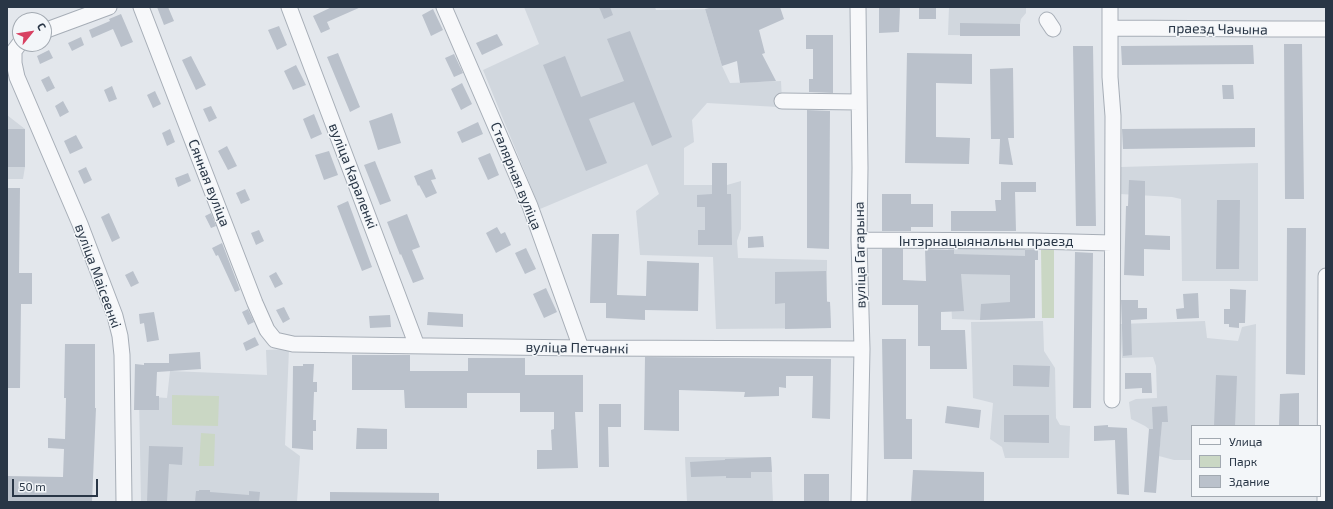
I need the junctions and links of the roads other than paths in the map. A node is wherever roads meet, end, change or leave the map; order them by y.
1 (109, 7) edge
2 (141, 7) edge
3 (289, 7) edge
4 (444, 7) edge
5 (858, 7) edge
6 (1110, 7) edge
7 (52, 28) edge
8 (1110, 28) junction
9 (1326, 29) edge
10 (14, 52) edge
11 (782, 101) dead end
12 (859, 102) junction
13 (859, 240) junction
14 (1112, 243) junction
15 (1326, 276) edge
16 (293, 344) joint
17 (417, 346) junction
18 (581, 348) junction
19 (862, 349) junction
20 (1112, 400) dead end
21 (124, 502) edge
22 (859, 502) edge
23 (1324, 502) edge

1 - 7 street
2 - 16 street, Сянная вуліца
3 - 17 street, вуліца Караленкі
4 - 18 street, Сталярная вуліца
5 - 12 street, вуліца Гагарына
6 - 8 street
8 - 9 street, праезд Чачына
8 - 14 street
10 - 21 street, вуліца Маісеенкі
11 - 12 street
12 - 13 street, вуліца Гагарына
13 - 14 street, Інтэрнацыянальны праезд
13 - 19 street, вуліца Гагарына
14 - 20 street
15 - 23 street
16 - 17 street, вуліца Петчанкі
17 - 18 street, вуліца Петчанкі
18 - 19 street, вуліца Петчанкі
19 - 22 street, вуліца Гагарына

